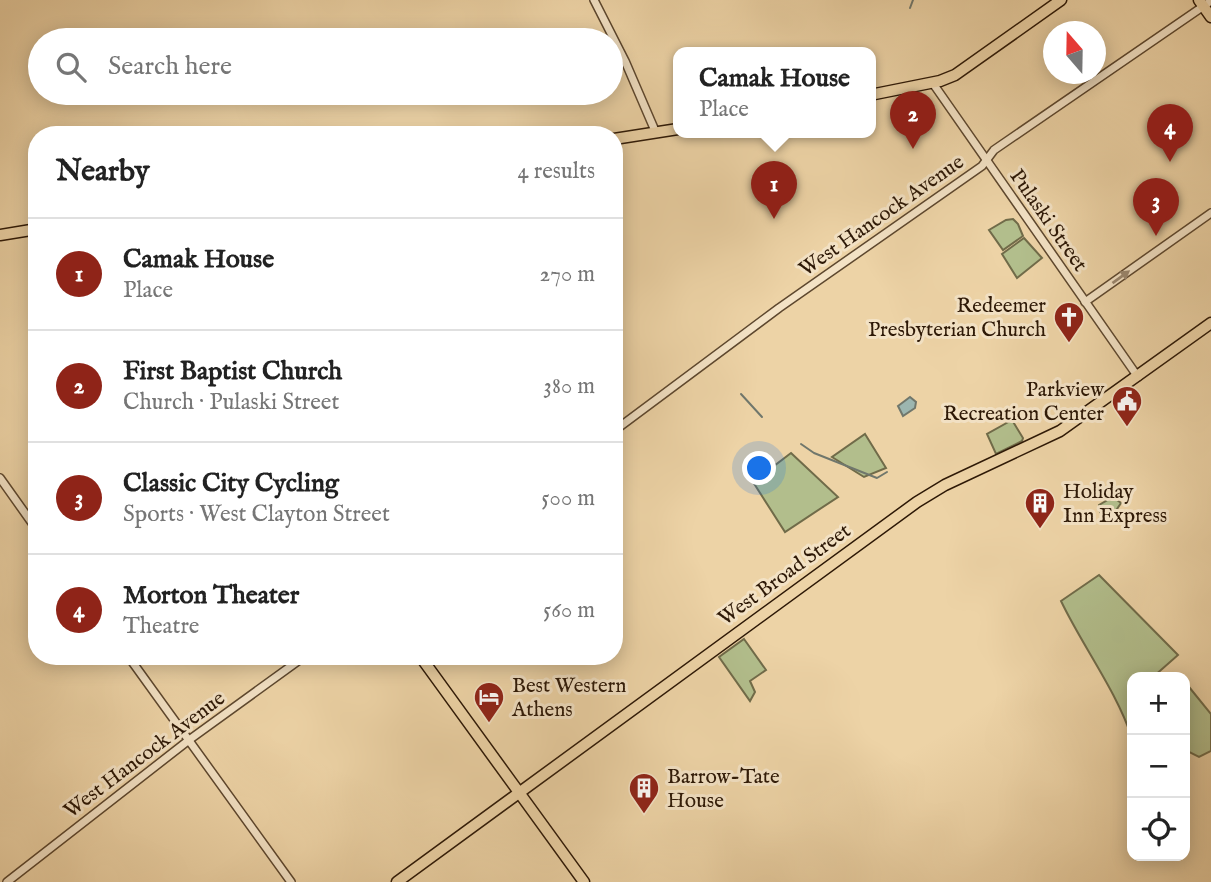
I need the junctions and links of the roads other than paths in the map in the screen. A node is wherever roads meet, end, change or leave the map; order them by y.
1 (594, 0) edge
2 (1061, 0) edge
3 (1205, 2) edge
4 (1211, 17) edge
5 (608, 28) edge
6 (623, 57) edge
7 (932, 82) junction
8 (876, 94) edge
9 (673, 130) edge
10 (656, 132) junction
11 (623, 138) edge
12 (986, 160) junction
13 (1211, 213) edge
14 (28, 230) edge
15 (0, 235) edge
16 (1085, 302) junction
17 (1211, 323) edge
18 (1138, 377) junction
19 (623, 424) edge
20 (0, 478) edge
21 (28, 517) edge
22 (135, 665) edge
23 (293, 665) edge
24 (426, 665) edge
25 (189, 740) junction
26 (518, 792) junction
27 (7, 882) edge
28 (291, 882) edge
29 (397, 882) edge
30 (584, 882) edge

1 - 5 street
2 - 7 main road
3 - 4 main road
3 - 12 street, West Hancock Avenue
6 - 10 street
7 - 8 main road
7 - 12 street, Pulaski Street
9 - 10 main road
10 - 11 main road
12 - 16 street, Pulaski Street
12 - 19 street, West Hancock Avenue
16 -> 13 street
14 - 15 main road
16 - 18 street, Pulaski Street
17 - 18 main road, West Broad Street
18 - 26 main road, West Broad Street
20 - 21 street
22 - 25 street
23 - 25 street, West Hancock Avenue
24 - 26 main road
25 - 27 street, West Hancock Avenue
25 - 28 street
26 - 29 main road, West Broad Street
26 - 30 main road

